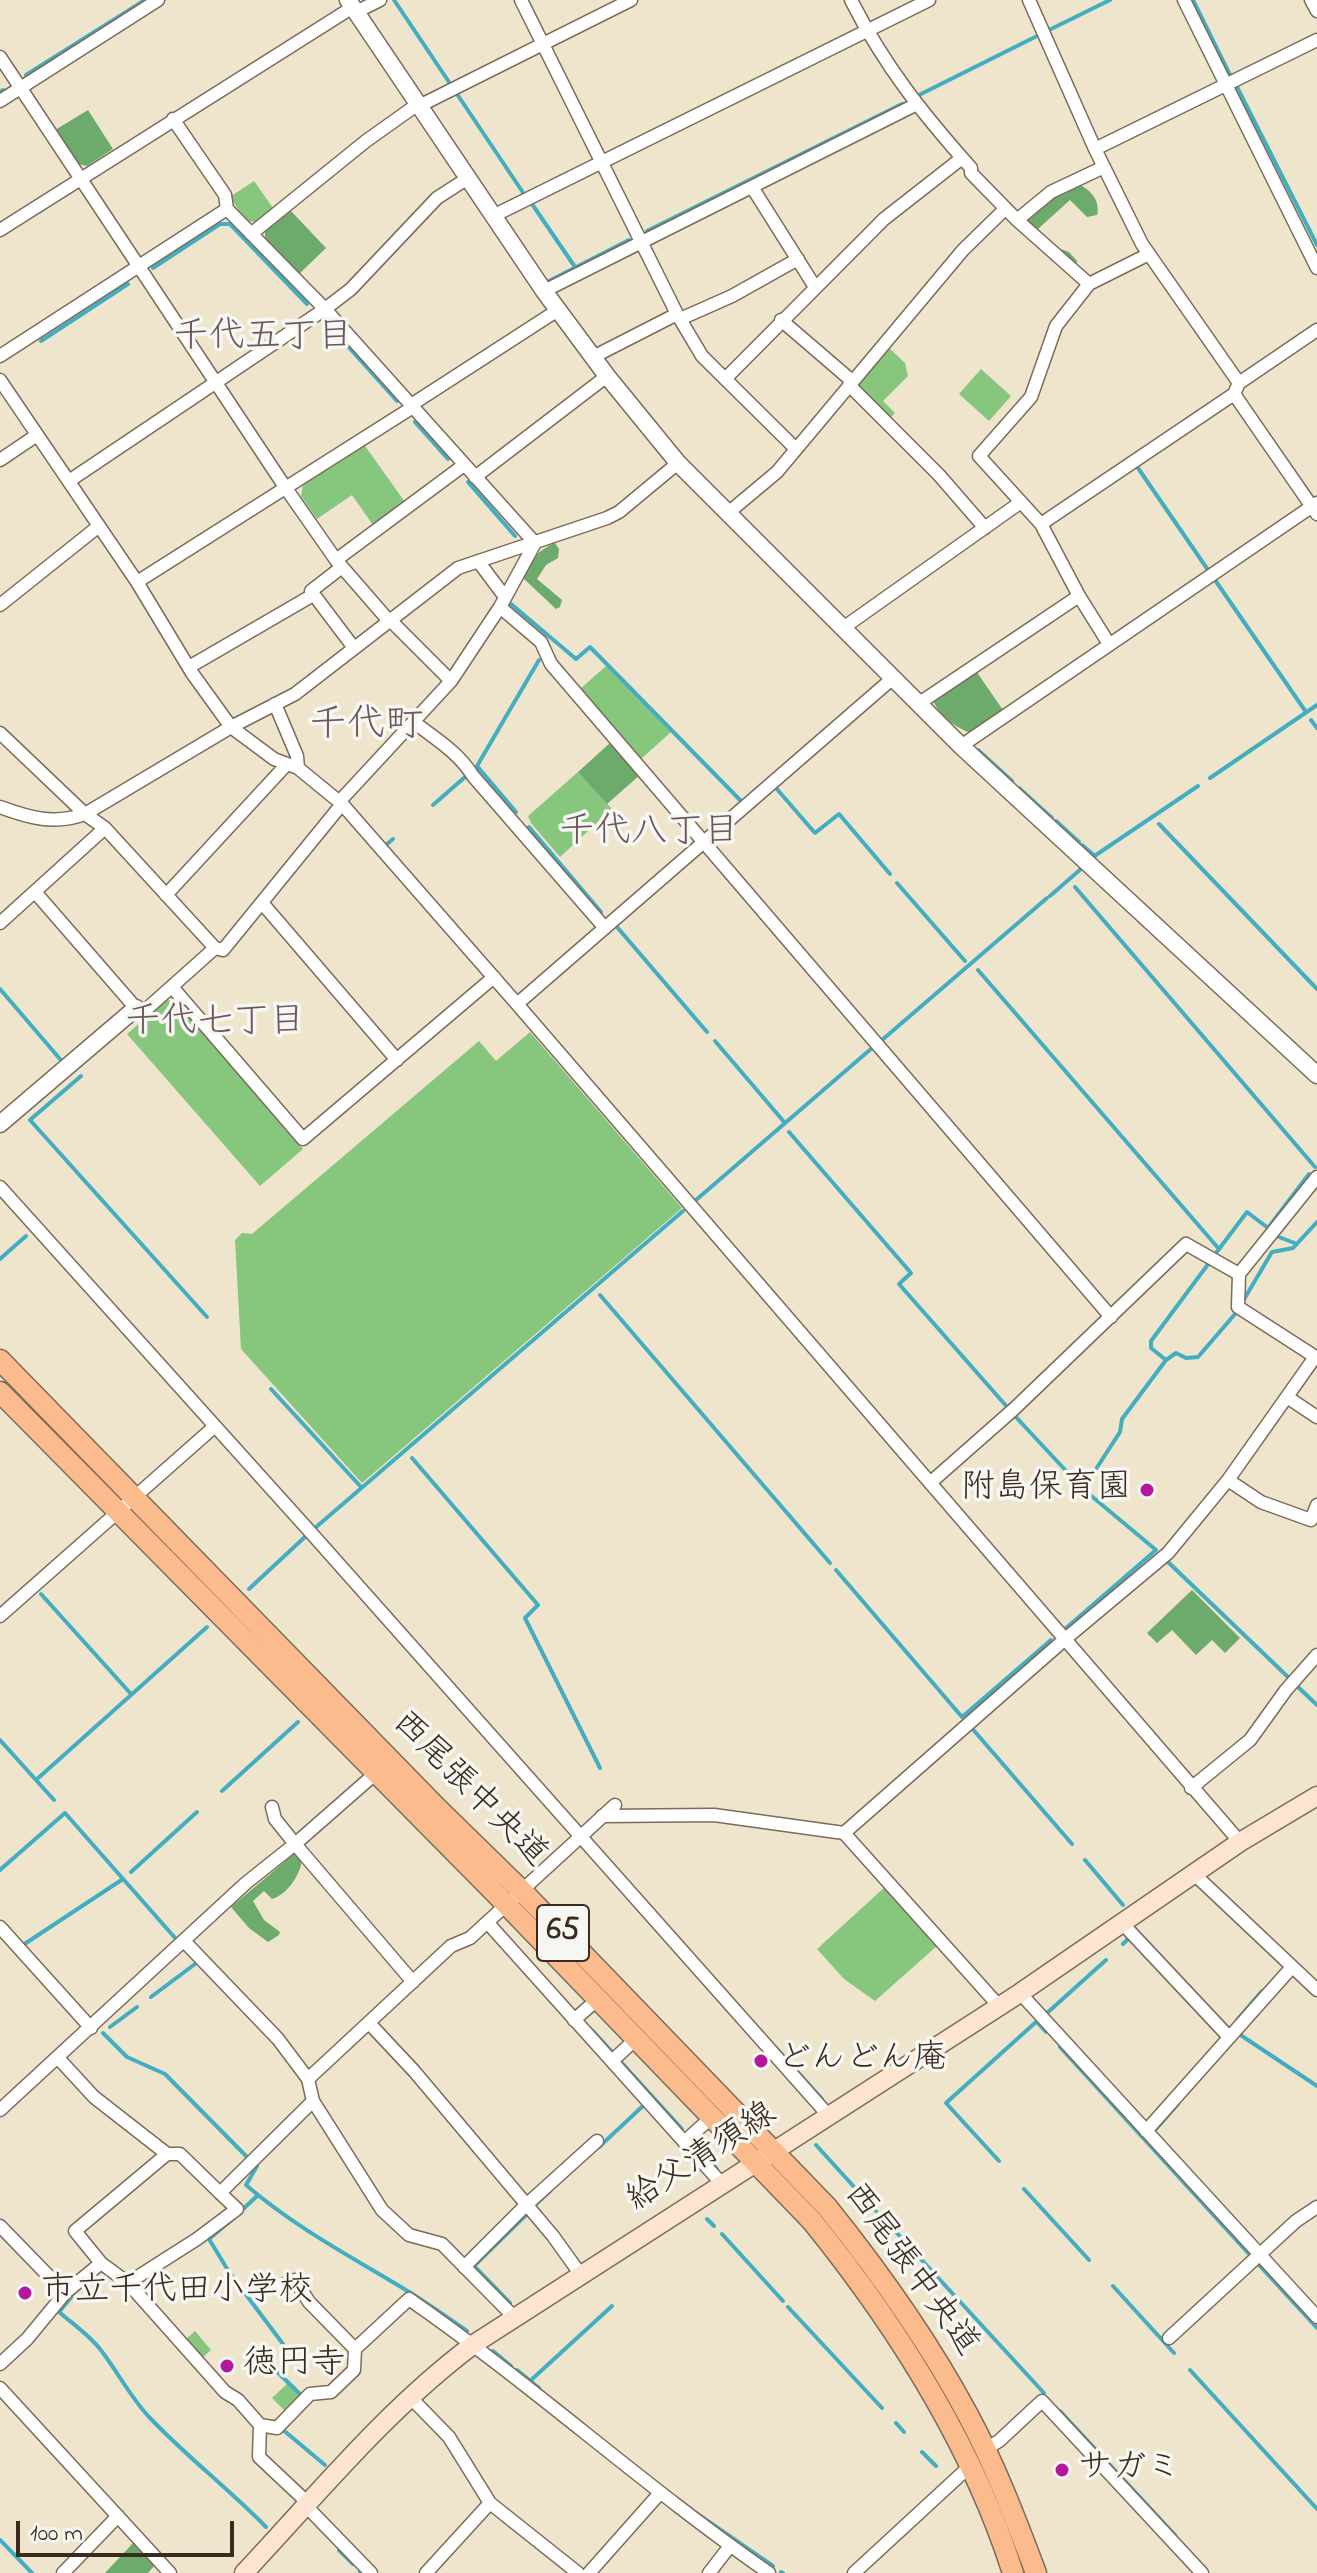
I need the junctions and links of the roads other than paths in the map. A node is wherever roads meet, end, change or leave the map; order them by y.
1 (158, 0) edge
2 (380, 0) edge
3 (521, 0) edge
4 (631, 0) edge
5 (851, 0) edge
6 (929, 0) edge
7 (1029, 0) edge
8 (1184, 0) edge
9 (1311, 0) edge
10 (353, 6) edge
11 (1317, 11) edge
12 (866, 31) junction
13 (1317, 40) edge
14 (543, 44) junction
15 (0, 57) edge
16 (1226, 85) junction
17 (20, 88) junction
18 (0, 101) edge
19 (419, 105) junction
20 (915, 105) junction
21 (173, 119) junction
22 (1095, 149) junction
23 (962, 158) junction
24 (601, 162) junction
25 (1104, 167) junction
26 (468, 178) junction
27 (80, 179) junction
28 (752, 187) junction
29 (227, 209) junction
30 (1005, 209) junction
31 (493, 216) junction
32 (1017, 220) junction
33 (0, 230) edge
34 (251, 234) junction
35 (641, 243) junction
36 (1149, 254) junction
37 (798, 259) junction
38 (138, 267) junction
39 (1317, 268) edge
40 (1089, 284) junction
41 (815, 287) junction
42 (544, 291) junction
43 (325, 309) junction
44 (558, 310) junction
45 (679, 317) junction
46 (781, 320) junction
47 (1317, 330) edge
48 (0, 356) edge
49 (593, 357) junction
50 (607, 376) junction
51 (725, 379) junction
52 (0, 380) edge
53 (215, 383) junction
54 (851, 383) junction
55 (1236, 388) junction
56 (412, 406) junction
57 (37, 435) junction
58 (796, 449) junction
59 (0, 460) edge
60 (678, 463) junction
61 (464, 465) junction
62 (475, 477) junction
63 (69, 481) junction
64 (285, 487) junction
65 (1021, 502) junction
66 (1315, 508) edge
67 (728, 513) junction
68 (1041, 524) junction
69 (99, 526) junction
70 (985, 528) junction
71 (535, 543) junction
72 (478, 561) junction
73 (339, 564) junction
74 (137, 582) junction
75 (313, 595) junction
76 (1079, 596) junction
77 (502, 602) junction
78 (0, 605) edge
79 (390, 620) junction
80 (843, 628) junction
81 (1109, 644) junction
82 (354, 648) junction
83 (189, 667) junction
84 (893, 678) junction
85 (451, 681) junction
86 (275, 704) junction
87 (918, 704) junction
88 (415, 723) junction
89 (231, 727) junction
90 (0, 733) edge
91 (961, 746) junction
92 (293, 766) junction
93 (340, 803) junction
94 (0, 807) edge
95 (85, 814) junction
96 (105, 828) junction
97 (703, 843) junction
98 (35, 892) junction
99 (166, 895) junction
100 (263, 904) junction
101 (0, 923) edge
102 (605, 928) junction
103 (215, 948) junction
104 (494, 977) junction
105 (172, 987) junction
106 (517, 1004) junction
107 (136, 1008) junction
108 (397, 1060) junction
109 (1317, 1075) edge
110 (0, 1124) edge
111 (1317, 1177) edge
112 (0, 1187) edge
113 (1239, 1274) junction
114 (1111, 1317) junction
115 (1316, 1357) edge
116 (0, 1360) edge
117 (0, 1392) edge
118 (1287, 1397) junction
119 (1317, 1417) edge
120 (214, 1427) junction
121 (1228, 1480) junction
122 (930, 1483) junction
123 (135, 1496) junction
124 (1316, 1508) edge
125 (117, 1512) junction
126 (0, 1616) edge
127 (1064, 1640) junction
128 (1317, 1655) edge
129 (376, 1773) junction
130 (1191, 1788) junction
131 (1317, 1796) edge
132 (615, 1805) dead end
133 (272, 1807) dead end
134 (602, 1816) junction
135 (844, 1833) junction
136 (581, 1836) junction
137 (1240, 1842) junction
138 (295, 1844) junction
139 (1193, 1873) junction
140 (514, 1897) junction
141 (487, 1922) junction
142 (1122, 1923) junction
143 (0, 1927) edge
144 (184, 1941) junction
145 (1292, 1967) junction
146 (1314, 1981) edge
147 (413, 1982) junction
148 (1020, 1993) junction
149 (598, 1999) junction
150 (999, 2006) junction
151 (574, 2020) junction
152 (369, 2023) junction
153 (91, 2028) junction
154 (1229, 2037) junction
155 (637, 2038) junction
156 (59, 2059) junction
157 (612, 2061) junction
158 (308, 2079) junction
159 (313, 2101) junction
160 (0, 2110) edge
161 (713, 2116) junction
162 (829, 2116) junction
163 (1146, 2131) junction
164 (597, 2141) dead end
165 (684, 2142) junction
166 (167, 2154) junction
167 (765, 2157) junction
168 (722, 2184) junction
169 (220, 2193) junction
170 (525, 2206) junction
171 (1317, 2207) edge
172 (0, 2226) edge
173 (1260, 2255) junction
174 (101, 2263) junction
175 (464, 2267) junction
176 (581, 2275) junction
177 (128, 2283) junction
178 (280, 2286) dead end
179 (65, 2293) junction
180 (1317, 2317) edge
181 (515, 2318) junction
182 (1169, 2338) dead end
183 (474, 2344) junction
184 (355, 2349) junction
185 (0, 2364) edge
186 (0, 2388) edge
187 (410, 2397) junction
188 (260, 2425) junction
189 (985, 2449) junction
190 (970, 2466) junction
191 (660, 2493) junction
192 (490, 2503) junction
193 (308, 2506) junction
194 (118, 2516) junction
195 (730, 2546) junction
196 (63, 2573) edge
197 (170, 2573) edge
198 (244, 2573) edge
199 (371, 2573) edge
200 (426, 2573) edge
201 (578, 2573) edge
202 (589, 2573) edge
203 (709, 2573) edge
204 (769, 2573) edge
205 (854, 2573) edge
206 (1013, 2573) edge
207 (1036, 2573) edge
208 (1202, 2573) edge

1 - 17 street
2 - 10 street
3 - 14 street
4 - 14 street
5 - 12 street
6 - 12 street
7 - 22 street
8 - 16 street
9 - 11 street
10 - 19 street
10 - 21 street
12 - 20 street
12 - 24 street
13 - 16 street
14 - 19 street
14 - 24 street
15 - 17 street
16 - 22 street
16 - 39 street
17 - 18 street
17 - 27 street
19 - 26 street
19 - 34 street
20 - 23 street
20 - 28 street
21 - 27 street
21 - 29 street
22 - 25 street
23 - 30 street
23 - 41 street
24 - 31 street
24 - 35 street
25 - 32 street
25 - 36 street
26 - 31 street
26 - 43 street
27 - 33 street
27 - 38 street
28 - 35 street
28 - 37 street
29 - 34 street
29 - 38 street
30 - 32 street
30 - 54 street
31 - 42 street
32 - 40 street
34 - 43 street
35 - 42 street
35 - 45 street
36 - 40 street
36 - 55 street
37 - 41 street
37 - 45 street
38 - 48 street
38 - 53 street
40 - 65 street
41 - 46 street
42 - 44 street
43 - 53 street
43 - 56 street
44 - 49 street
44 - 56 street
45 - 49 street
45 - 51 street
46 - 51 street
46 - 54 street
47 - 55 street
49 - 50 street
50 - 60 street
50 - 62 street
51 - 58 street
52 - 57 street
53 - 63 street
53 - 64 street
54 - 58 street
54 - 70 street
55 - 66 street
55 - 68 street
56 - 61 street
56 - 64 street
57 - 59 street
57 - 63 street
58 - 67 street
60 - 67 street
60 - 71 street
61 - 62 street
61 - 73 street
62 - 71 street
63 - 69 street
64 - 73 street
64 - 74 street
65 - 68 street
65 - 70 street
66 - 81 street
67 - 80 street
68 - 76 street
69 - 74 street
69 - 78 street
70 - 80 street
71 - 72 street
71 - 77 street
72 - 77 street
72 - 79 street
73 - 75 street
73 - 79 street
74 - 83 street
75 - 82 street
75 - 83 street
76 - 81 street
76 - 87 street
77 - 85 street
77 - 97 street
79 - 82 street
79 - 85 street
80 - 84 street
81 - 91 street
82 - 86 street
83 - 89 street
84 - 87 street
84 - 97 street
85 - 88 street
86 - 89 street
86 - 92 street
87 - 91 street
88 - 93 street
88 - 102 street
89 - 92 street
89 - 95 street
90 - 95 street
91 - 109 street
92 - 93 street
92 - 99 street
93 - 100 street
93 - 104 street
94 - 95 street
95 - 96 street
96 - 98 street
96 - 99 street
97 - 102 street
97 - 114 street
98 - 101 street
98 - 107 street
99 - 103 street
100 - 103 street
100 - 108 street
102 - 106 street
103 - 105 street
104 - 106 street
104 - 108 street
105 - 107 street
105 - 108 street
106 - 122 street
107 - 110 street
111 - 113 street
112 - 120 street
113 - 114 street
113 - 115 street
114 - 122 street
115 - 118 street
116 - 123 main road, 西尾張中央道 / 65
117 - 125 main road, 西尾張中央道 / 65
118 - 119 street
118 - 121 street
120 - 123 street
120 - 136 street
121 - 124 street
121 - 127 street
122 - 127 street
123 - 125 street
123 - 140 main road, 西尾張中央道 / 65
125 - 126 street
125 - 129 main road, 西尾張中央道 / 65
127 - 130 street
127 - 135 street
128 - 130 street
129 - 138 street
129 - 140 main road, 西尾張中央道 / 65
130 - 137 street
131 - 137 main road, 給父清須線
132 - 134 street
133 - 138 street
134 - 135 street
134 - 136 street
135 - 150 street
136 - 140 street
136 - 162 street
137 - 139 main road, 給父清須線
138 - 144 street
138 - 147 street
139 - 142 main road, 給父清須線
139 - 145 street
140 - 141 street
140 - 149 main road, 西尾張中央道 / 65
140 - 167 main road, 西尾張中央道 / 65
141 - 147 street
141 - 151 street
142 - 148 main road, 給父清須線
142 - 154 street
143 - 153 street
144 - 153 street
144 - 158 street
145 - 146 street
145 - 154 street
147 - 152 street
148 - 150 main road, 給父清須線
148 - 163 street
149 - 151 street
149 - 155 main road, 西尾張中央道 / 65
150 - 162 main road, 給父清須線
151 - 157 street
152 - 158 street
152 - 170 street
153 - 156 street
154 - 163 street
155 - 157 street
155 - 161 main road, 西尾張中央道 / 65
156 - 160 street
156 - 166 street
157 - 165 street
158 - 159 street
159 - 169 street
159 - 175 street
161 - 165 street
161 - 167 main road, 西尾張中央道 / 65
162 - 167 main road, 給父清須線
163 - 173 street
164 - 170 street
165 - 168 street
166 - 169 street
166 - 174 street
167 - 168 main road, 給父清須線
167 - 189 main road, 西尾張中央道 / 65
167 - 190 main road, 西尾張中央道 / 65
168 - 176 main road, 給父清須線
169 - 177 street
170 - 175 street
170 - 176 street
171 - 173 street
172 - 179 street
173 - 180 street
173 - 182 street
174 - 177 street
174 - 179 street
175 - 181 street
176 - 181 main road, 給父清須線
177 - 188 street
178 - 184 street
179 - 185 street
181 - 183 main road, 給父清須線
183 - 184 street
183 - 187 main road, 給父清須線
183 - 191 street
184 - 188 street
186 - 194 street
187 - 192 street
187 - 193 main road, 給父清須線
188 - 193 street
189 - 207 main road, 西尾張中央道 / 65
189 - 208 street
190 - 205 street
190 - 206 main road, 西尾張中央道 / 65
191 - 195 street
191 - 202 street
192 - 200 street
192 - 201 street
193 - 198 main road, 給父清須線
193 - 199 street
194 - 196 street
194 - 197 street
195 - 203 street
195 - 204 street

